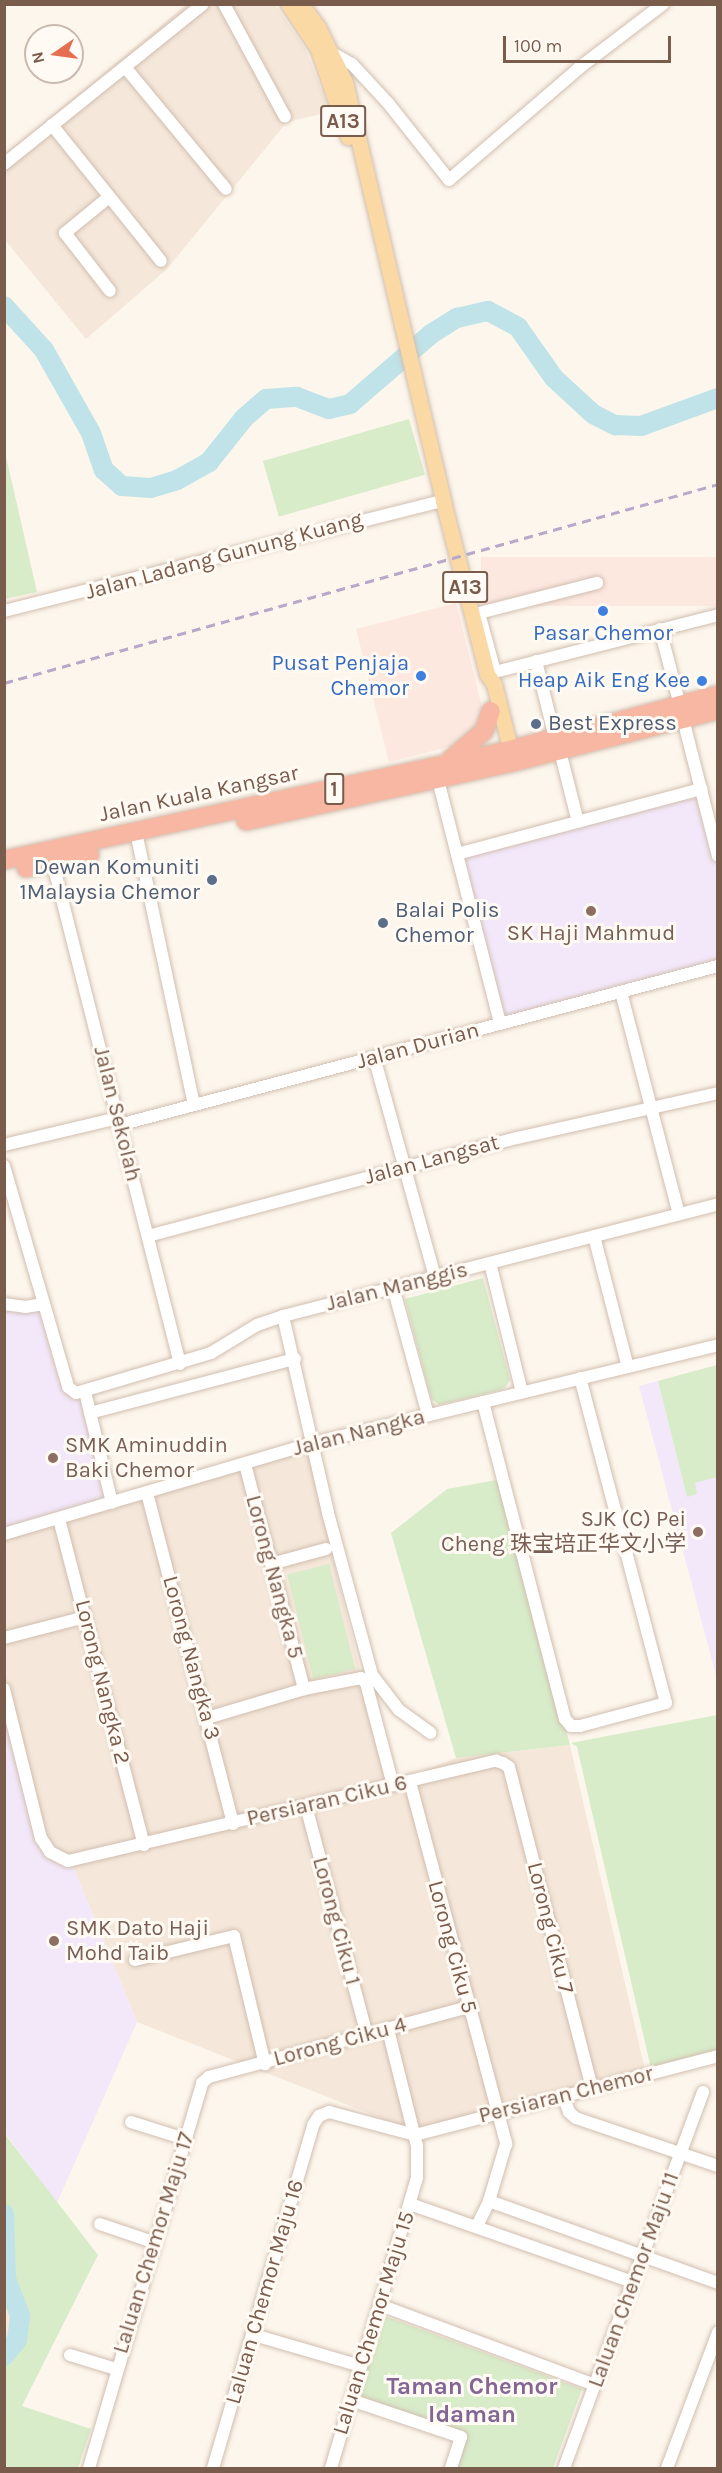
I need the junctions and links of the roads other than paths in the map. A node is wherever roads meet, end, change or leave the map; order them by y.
1 (203, 4) edge
2 (224, 4) edge
3 (288, 4) edge
4 (301, 4) edge
5 (663, 4) edge
6 (332, 53) junction
7 (126, 67) junction
8 (285, 117) dead end
9 (52, 125) junction
10 (4, 164) edge
11 (226, 189) dead end
12 (109, 197) junction
13 (380, 247) junction
14 (161, 261) dead end
15 (110, 291) dead end
16 (443, 501) junction
17 (597, 583) dead end
18 (4, 611) edge
19 (717, 615) edge
20 (660, 629) junction
21 (536, 662) junction
22 (491, 673) junction
23 (717, 695) edge
24 (717, 710) edge
25 (491, 711) junction
26 (681, 712) junction
27 (558, 745) junction
28 (508, 757) junction
29 (438, 770) junction
30 (701, 789) junction
31 (578, 822) junction
32 (137, 838) junction
33 (457, 854) junction
34 (717, 856) edge
35 (52, 857) junction
36 (4, 860) edge
37 (4, 872) edge
38 (717, 966) edge
39 (621, 992) junction
40 (500, 1024) junction
41 (374, 1057) junction
42 (717, 1093) edge
43 (194, 1105) junction
44 (652, 1110) junction
45 (119, 1121) junction
46 (4, 1145) edge
47 (4, 1166) edge
48 (405, 1168) junction
49 (717, 1204) edge
50 (679, 1214) junction
51 (148, 1236) junction
52 (594, 1236) junction
53 (490, 1263) junction
54 (435, 1277) junction
55 (393, 1287) junction
56 (4, 1304) edge
57 (44, 1304) junction
58 (283, 1316) junction
59 (717, 1345) edge
60 (295, 1359) junction
61 (180, 1364) junction
62 (628, 1366) junction
63 (580, 1378) junction
64 (522, 1392) junction
65 (81, 1393) junction
66 (483, 1402) junction
67 (90, 1413) junction
68 (428, 1415) junction
69 (314, 1443) junction
70 (245, 1464) junction
71 (147, 1493) junction
72 (112, 1503) junction
73 (59, 1519) junction
74 (4, 1534) edge
75 (326, 1549) dead end
76 (271, 1564) junction
77 (85, 1617) junction
78 (4, 1638) edge
79 (4, 1689) edge
80 (304, 1689) junction
81 (207, 1718) junction
82 (431, 1733) dead end
83 (509, 1767) joint
84 (410, 1782) junction
85 (393, 1785) junction
86 (306, 1806) junction
87 (233, 1824) junction
88 (144, 1845) junction
89 (135, 1960) dead end
90 (468, 2007) junction
91 (388, 2030) junction
92 (367, 2035) junction
93 (717, 2056) edge
94 (265, 2064) junction
95 (592, 2089) junction
96 (703, 2092) dead end
97 (563, 2096) junction
98 (496, 2111) junction
99 (131, 2122) dead end
100 (415, 2135) junction
101 (185, 2139) junction
102 (680, 2154) junction
103 (717, 2166) edge
104 (489, 2201) junction
105 (410, 2204) junction
106 (100, 2224) dead end
107 (477, 2226) junction
108 (153, 2241) junction
109 (642, 2257) junction
110 (633, 2282) junction
111 (717, 2283) edge
112 (380, 2305) junction
113 (717, 2332) edge
114 (254, 2335) junction
115 (70, 2355) dead end
116 (361, 2366) junction
117 (116, 2369) junction
118 (595, 2385) junction
119 (351, 2400) junction
120 (89, 2469) edge
121 (213, 2469) edge
122 (331, 2469) edge
123 (451, 2469) edge
124 (564, 2469) edge
125 (667, 2469) edge

1 - 7 street
2 - 8 street
3 - 13 main road, A13
4 - 6 main road, A13
5 - 6 street
6 - 13 main road, A13
7 - 9 street
7 - 11 street
9 - 10 street
9 - 12 street
12 - 14 street
12 - 15 street
13 - 16 main road, A13
16 - 18 street, Jalan Ladang Gunung Kuang
16 - 22 main road, A13
17 - 22 street
19 - 20 street
20 - 21 street
20 - 26 street
21 - 22 street
21 - 27 street
22 - 25 main road
22 - 28 main road
23 - 26 highway, Jalan Kuala Kangsar / 1
24 - 26 highway, Jalan Kuala Kangsar / 1
25 - 28 main road
25 - 29 highway
26 - 27 highway, Jalan Kuala Kangsar / 1
26 - 30 street
27 - 28 highway, Jalan Kuala Kangsar / 1
27 - 31 street
28 - 29 highway, Jalan Kuala Kangsar / 1
29 - 32 highway, Jalan Kuala Kangsar / 1
29 - 33 street
30 - 31 street
30 - 34 street
31 - 33 street
32 - 35 highway, Jalan Kuala Kangsar / 1
32 - 43 street
33 - 40 street
35 - 36 highway, Jalan Kuala Kangsar / 1
35 - 37 highway, Jalan Kuala Kangsar / 1
35 - 45 street, Jalan Sekolah
38 - 39 street, Jalan Durian
39 - 40 street, Jalan Durian
39 - 44 street
40 - 41 street, Jalan Durian
41 - 43 street, Jalan Durian
41 - 48 street
42 - 44 street, Jalan Langsat
43 - 45 street, Jalan Durian
44 - 48 street, Jalan Langsat
44 - 50 street
45 - 46 street, Jalan Durian
45 - 51 street, Jalan Sekolah
47 - 57 street
48 - 51 street, Jalan Langsat
48 - 54 street
49 - 50 street, Jalan Manggis
50 - 52 street, Jalan Manggis
51 - 61 street, Jalan Sekolah
52 - 53 street, Jalan Manggis
52 - 62 street
53 - 54 street, Jalan Manggis
53 - 64 street
54 - 55 street, Jalan Manggis
55 - 58 street, Jalan Manggis
55 - 68 street
56 - 57 street
57 - 65 street
58 - 60 street
58 - 61 street, Jalan Manggis
59 - 62 street, Jalan Nangka
60 - 67 street
60 - 69 street
61 - 65 street, Jalan Manggis
62 - 63 street, Jalan Nangka
63 - 64 street, Jalan Nangka
63 - 66 street
64 - 66 street, Jalan Nangka
65 - 67 street
66 - 68 street, Jalan Nangka
67 - 72 street
68 - 69 street, Jalan Nangka
69 - 70 street, Jalan Nangka
69 - 82 street
70 - 71 street, Jalan Nangka
70 - 76 street, Lorong Nangka 5
71 - 72 street, Jalan Nangka
71 - 81 street, Lorong Nangka 3
72 - 73 street, Jalan Nangka
73 - 74 street, Jalan Nangka
73 - 77 street, Lorong Nangka 2
75 - 76 street
76 - 80 street, Lorong Nangka 5
77 - 78 street
77 - 88 street, Lorong Nangka 2
79 - 88 street, Persiaran Ciku 6
80 - 81 street
80 - 85 street
81 - 87 street, Lorong Nangka 3
83 - 84 street, Persiaran Ciku 6
83 - 95 street, Lorong Ciku 7
84 - 85 street, Persiaran Ciku 6
84 - 90 street, Lorong Ciku 5
85 - 86 street, Persiaran Ciku 6
86 - 87 street, Persiaran Ciku 6
86 - 92 street, Lorong Ciku 1
87 - 88 street, Persiaran Ciku 6
89 - 94 street, Lorong Ciku 4
90 - 91 street, Lorong Ciku 4
90 - 98 street, Lorong Ciku 5
91 - 92 street, Lorong Ciku 4
91 - 100 street, Laluan Chemor Maju 15
92 - 94 street, Lorong Ciku 4
93 - 95 street, Persiaran Chemor
94 - 101 street, Laluan Chemor Maju 17
95 - 97 street, Persiaran Chemor
96 - 102 street, Laluan Chemor Maju 11
97 - 98 street, Persiaran Chemor
97 - 102 street
98 - 100 street, Persiaran Chemor
98 - 104 street, Lorong Ciku 5
99 - 101 street
100 - 105 street, Laluan Chemor Maju 15
100 - 114 street, Laluan Chemor Maju 16
101 - 108 street, Laluan Chemor Maju 17
102 - 103 street
102 - 109 street, Laluan Chemor Maju 11
104 - 107 street, Lorong Ciku 5
104 - 109 street
105 - 107 street
105 - 112 street, Laluan Chemor Maju 15
106 - 108 street
107 - 110 street
108 - 117 street, Laluan Chemor Maju 17
109 - 110 street, Laluan Chemor Maju 11
109 - 111 street
110 - 118 street, Laluan Chemor Maju 11
112 - 116 street, Laluan Chemor Maju 15
112 - 118 street
113 - 125 street
114 - 116 street
114 - 121 street, Laluan Chemor Maju 16
115 - 117 street
116 - 119 street, Laluan Chemor Maju 15
117 - 120 street, Laluan Chemor Maju 17
118 - 124 street, Laluan Chemor Maju 11
119 - 122 street, Laluan Chemor Maju 15
119 - 123 street

